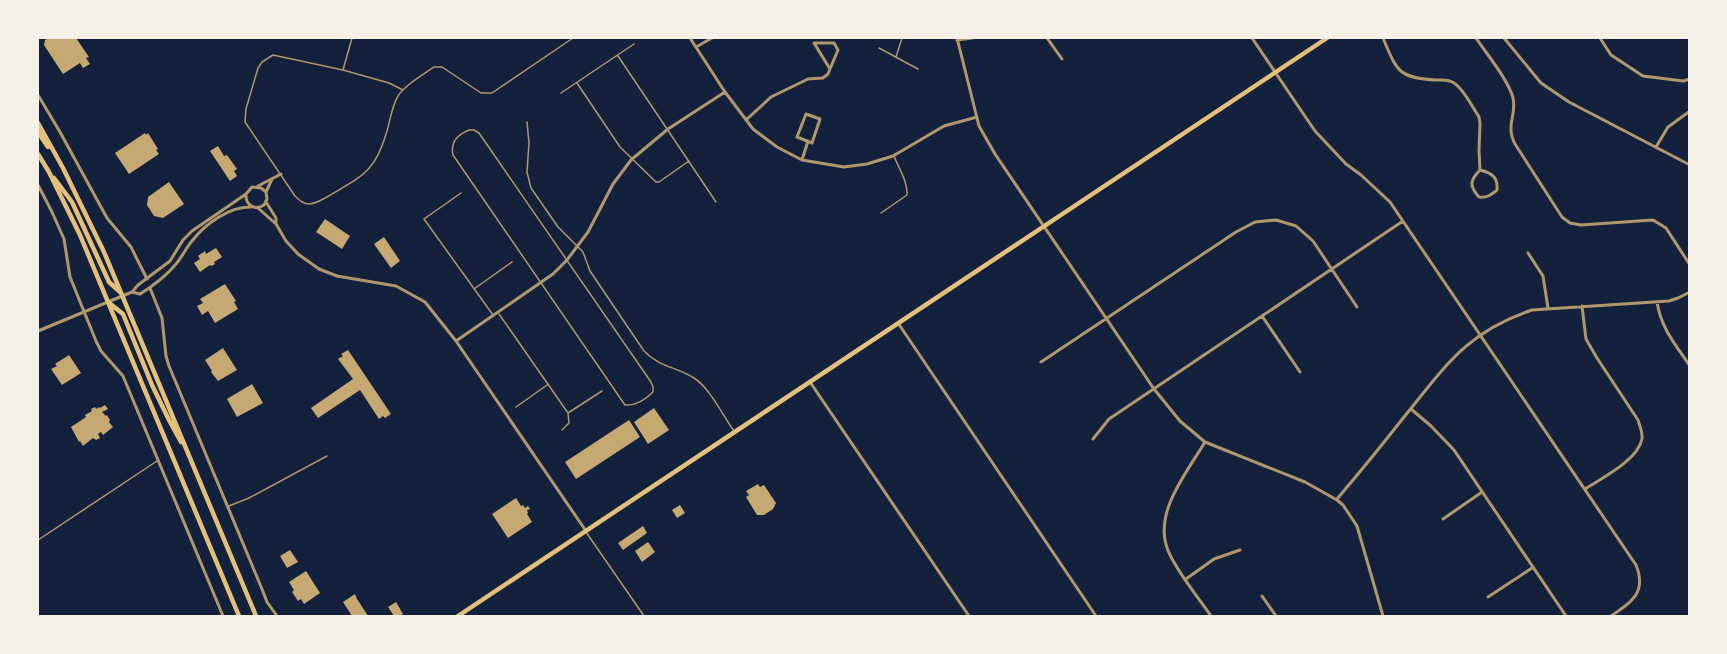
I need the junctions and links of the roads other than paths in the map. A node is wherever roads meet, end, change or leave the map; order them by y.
1 (352, 38) edge
2 (573, 38) edge
3 (690, 38) edge
4 (712, 38) edge
5 (902, 38) edge
6 (972, 38) edge
7 (1047, 38) edge
8 (1252, 38) edge
9 (1327, 38) edge
10 (1383, 38) edge
11 (1476, 38) edge
12 (1504, 38) edge
13 (1600, 38) edge
14 (957, 39) edge
15 (634, 44) dead end
16 (696, 48) junction
17 (879, 48) dead end
18 (618, 56) junction
19 (896, 58) junction
20 (1062, 59) dead end
21 (830, 69) junction
22 (918, 69) dead end
23 (343, 70) junction
24 (1274, 72) junction
25 (1689, 79) edge
26 (577, 83) junction
27 (403, 90) junction
28 (725, 92) junction
29 (561, 93) dead end
30 (38, 95) edge
31 (1689, 111) edge
32 (977, 117) junction
33 (746, 120) junction
34 (527, 122) dead end
35 (38, 123) edge
36 (668, 129) junction
37 (38, 132) edge
38 (808, 141) junction
39 (1656, 147) junction
40 (38, 154) edge
41 (893, 156) junction
42 (631, 160) junction
43 (802, 160) junction
44 (689, 161) junction
45 (1689, 165) edge
46 (63, 168) junction
47 (1480, 170) junction
48 (49, 172) junction
49 (280, 174) junction
50 (272, 179) junction
51 (258, 186) junction
52 (38, 188) edge
53 (266, 192) junction
54 (461, 193) dead end
55 (246, 194) junction
56 (266, 202) junction
57 (716, 202) dead end
58 (251, 207) junction
59 (258, 208) junction
60 (881, 213) dead end
61 (1403, 221) junction
62 (276, 224) junction
63 (1044, 225) junction
64 (577, 247) junction
65 (1528, 253) dead end
66 (567, 260) junction
67 (512, 262) dead end
68 (1689, 265) edge
69 (1332, 269) junction
70 (147, 279) junction
71 (540, 284) junction
72 (150, 288) junction
73 (474, 289) junction
74 (132, 292) junction
75 (1689, 292) edge
76 (123, 295) junction
77 (107, 302) junction
78 (1657, 302) junction
79 (1582, 306) junction
80 (1357, 307) dead end
81 (1548, 308) junction
82 (84, 311) junction
83 (498, 313) junction
84 (493, 316) junction
85 (1262, 316) junction
86 (1107, 319) junction
87 (898, 323) junction
88 (38, 332) edge
89 (1480, 334) junction
90 (456, 342) junction
91 (1041, 362) dead end
92 (1689, 366) edge
93 (1300, 372) dead end
94 (810, 382) junction
95 (548, 385) junction
96 (1154, 389) junction
97 (602, 392) dead end
98 (516, 406) dead end
99 (1411, 409) junction
100 (568, 413) junction
101 (562, 430) dead end
102 (735, 432) junction
103 (1094, 439) dead end
104 (1205, 441) junction
105 (327, 456) dead end
106 (190, 457) junction
107 (158, 460) junction
108 (1585, 489) junction
109 (1482, 492) junction
110 (1337, 500) junction
111 (228, 506) junction
112 (1443, 519) dead end
113 (586, 531) junction
114 (38, 540) edge
115 (1240, 550) dead end
116 (1533, 568) junction
117 (1186, 579) junction
118 (1262, 596) dead end
119 (1488, 597) dead end
120 (223, 616) edge
121 (239, 616) edge
122 (256, 616) edge
123 (277, 616) edge
124 (458, 616) edge
125 (644, 616) edge
126 (969, 616) edge
127 (1096, 616) edge
128 (1211, 616) edge
129 (1276, 616) edge
130 (1383, 616) edge
131 (1566, 616) edge
132 (1611, 616) edge

1 - 23 lane
2 - 27 lane
3 - 16 street
4 - 16 street
5 - 19 lane
6 - 14 street
7 - 20 street
8 - 24 street
9 - 24 main road
10 - 47 street
11 - 68 street
12 - 39 street
13 - 25 street
14 - 32 street
15 - 18 lane
16 - 28 street
17 - 19 lane
18 - 26 lane
18 - 36 lane
19 - 22 lane
21 - 21 street
21 - 33 street
23 - 27 lane
23 - 49 lane
24 - 61 street
24 - 63 main road
26 - 29 lane
26 - 42 lane
27 - 49 lane
28 - 33 street
28 - 36 street
30 - 70 street
31 - 39 street
32 - 41 street
32 - 63 street
33 - 43 street
34 - 64 lane
35 - 46 main road
36 - 42 street
36 - 44 lane
37 - 46 main road
38 - 38 street
38 - 43 street
39 - 45 street
40 - 48 main road
41 - 43 street
41 - 60 lane
42 - 44 lane
42 - 64 street
44 - 57 lane
46 - 76 main road
47 - 47 street
48 - 76 main road
48 - 77 main road
49 - 50 street
50 - 51 street
50 - 53 street
51 - 53 street
51 - 55 street
52 - 82 street
53 - 56 street
54 - 73 lane
55 - 58 street
55 - 70 street
56 - 59 street
56 - 62 street
58 - 59 street
58 - 72 street
59 - 62 street
61 - 69 street
61 - 89 street
62 - 90 street
63 - 86 street
63 - 87 main road
64 - 66 street
64 - 102 lane
65 - 81 street
66 - 71 street
66 - 71 lane
66 - 71 lane
67 - 73 lane
69 - 80 street
69 - 85 street
69 - 86 street
70 - 74 street
71 - 83 street
72 - 74 street
72 - 111 street
73 - 84 lane
74 - 76 street
75 - 78 street
76 - 77 street
76 - 106 main road
77 - 82 street
77 - 106 main road
77 - 121 main road
78 - 79 street
78 - 92 street
79 - 81 street
79 - 108 street
81 - 89 street
82 - 88 street
82 - 107 street
83 - 84 street
83 - 95 lane
84 - 90 street
85 - 93 street
85 - 96 street
86 - 91 street
86 - 96 street
87 - 94 main road
87 - 127 street
89 - 99 street
89 - 108 street
90 - 113 street
94 - 102 main road
94 - 126 street
95 - 98 lane
95 - 100 lane
96 - 103 street
96 - 104 street
97 - 100 lane
99 - 109 street
99 - 110 street
100 - 101 lane
102 - 113 main road
104 - 110 street
104 - 117 street
105 - 111 lane
106 - 122 main road
107 - 114 lane
107 - 120 street
108 - 132 street
109 - 112 street
109 - 116 street
110 - 130 street
111 - 123 street
113 - 124 main road
113 - 125 lane
115 - 117 street
116 - 119 street
116 - 131 street
117 - 128 street
118 - 129 street

